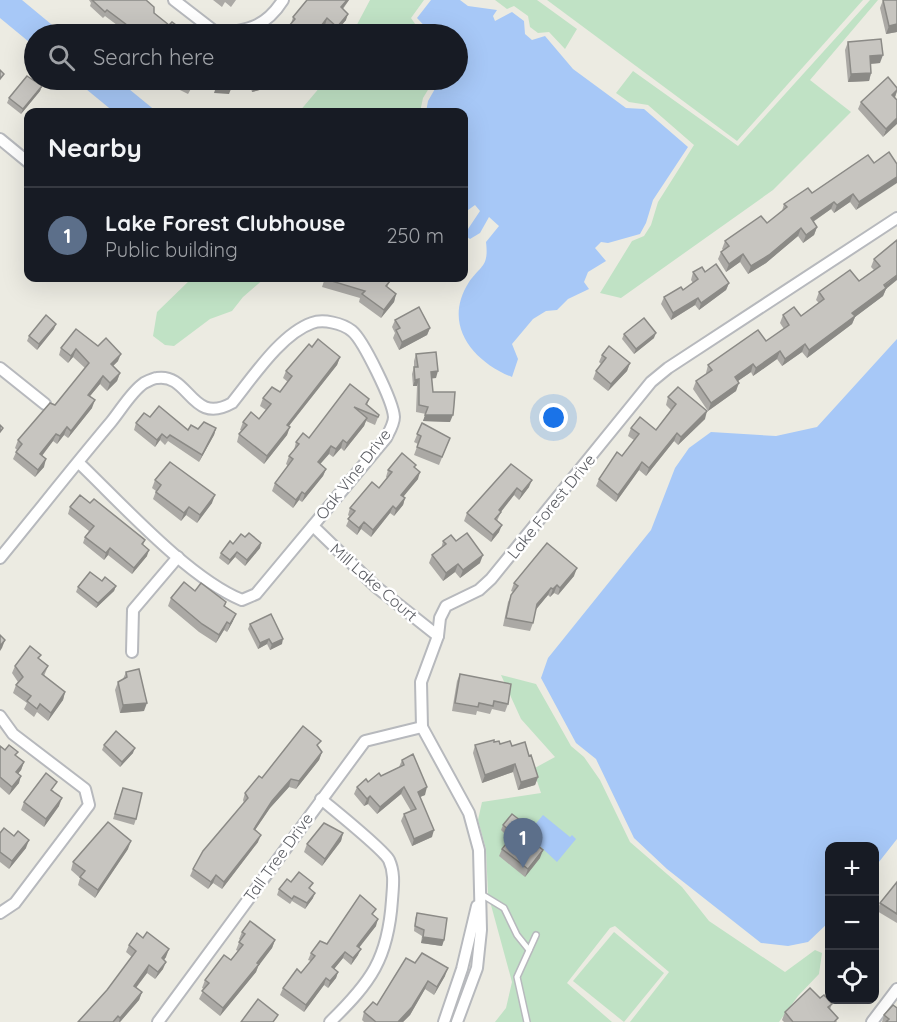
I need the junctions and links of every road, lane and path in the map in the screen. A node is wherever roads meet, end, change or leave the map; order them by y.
1 (174, 0) edge
2 (283, 0) edge
3 (205, 24) edge
4 (260, 24) edge
5 (0, 139) edge
6 (24, 159) edge
7 (897, 218) edge
8 (0, 368) edge
9 (45, 404) dead end
10 (78, 462) junction
11 (312, 526) junction
12 (178, 557) junction
13 (0, 558) edge
14 (438, 636) junction
15 (132, 652) dead end
16 (0, 716) edge
17 (422, 727) junction
18 (321, 799) junction
19 (481, 894) junction
20 (0, 913) edge
21 (536, 935) dead end
22 (529, 950) junction
23 (897, 989) edge
24 (158, 1022) edge
25 (330, 1022) edge
26 (444, 1022) edge
27 (457, 1022) edge
28 (527, 1022) edge
29 (872, 1022) edge

1 - 3 street
2 - 4 street
5 - 6 street
7 - 14 street, Lake Forest Drive
8 - 9 street
10 - 11 street, Oak Vine Drive
10 - 12 street, Oak Vine Drive
10 - 13 street, Oak Vine Drive
11 - 12 street, Oak Vine Drive
11 - 14 street, Mill Lake Court
12 - 15 street
14 - 17 street, Lake Forest Drive
16 - 20 street
17 - 18 street, Tall Tree Drive
17 - 19 street, Lake Forest Drive
18 - 24 street, Tall Tree Drive
18 - 25 street
19 - 22 lane
19 - 26 street, Lake Forest Drive
19 - 27 street, Lake Forest Drive
21 - 22 lane
22 - 28 lane
23 - 29 street

